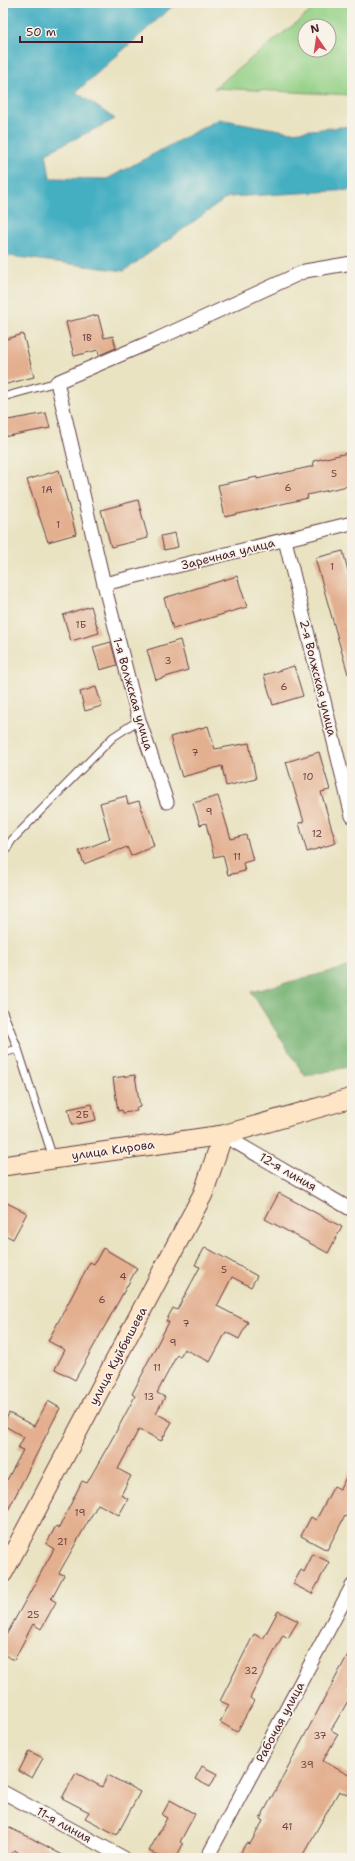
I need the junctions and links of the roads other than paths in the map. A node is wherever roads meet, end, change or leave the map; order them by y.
1 (352, 263) edge
2 (57, 382) junction
3 (3, 397) edge
4 (352, 523) edge
5 (285, 540) junction
6 (104, 584) junction
7 (138, 720) junction
8 (167, 802) dead end
9 (352, 816) edge
10 (3, 855) edge
11 (3, 1012) edge
12 (18, 1050) junction
13 (3, 1053) edge
14 (352, 1098) edge
15 (223, 1135) junction
16 (53, 1158) junction
17 (3, 1166) edge
18 (352, 1210) edge
19 (3, 1573) edge
20 (352, 1586) edge
21 (3, 1792) edge
22 (124, 1858) edge
23 (207, 1858) edge

1 - 2 street
2 - 3 lane
2 - 6 street, 1-я Волжская улица
4 - 5 street, Заречная улица
5 - 6 street, Заречная улица
5 - 9 street, 2-я Волжская улица
6 - 7 street, 1-я Волжская улица
7 - 8 street, 1-я Волжская улица
7 - 10 lane
11 - 12 lane
12 - 13 lane
12 - 16 lane
14 - 15 street, улица Кирова
15 - 16 street, улица Кирова
15 - 18 street, 12-я линия
15 - 19 street, улица Куйбышева
16 - 17 street, улица Кирова
20 - 23 street, Рабочая улица
21 - 22 street, 11-я линия

